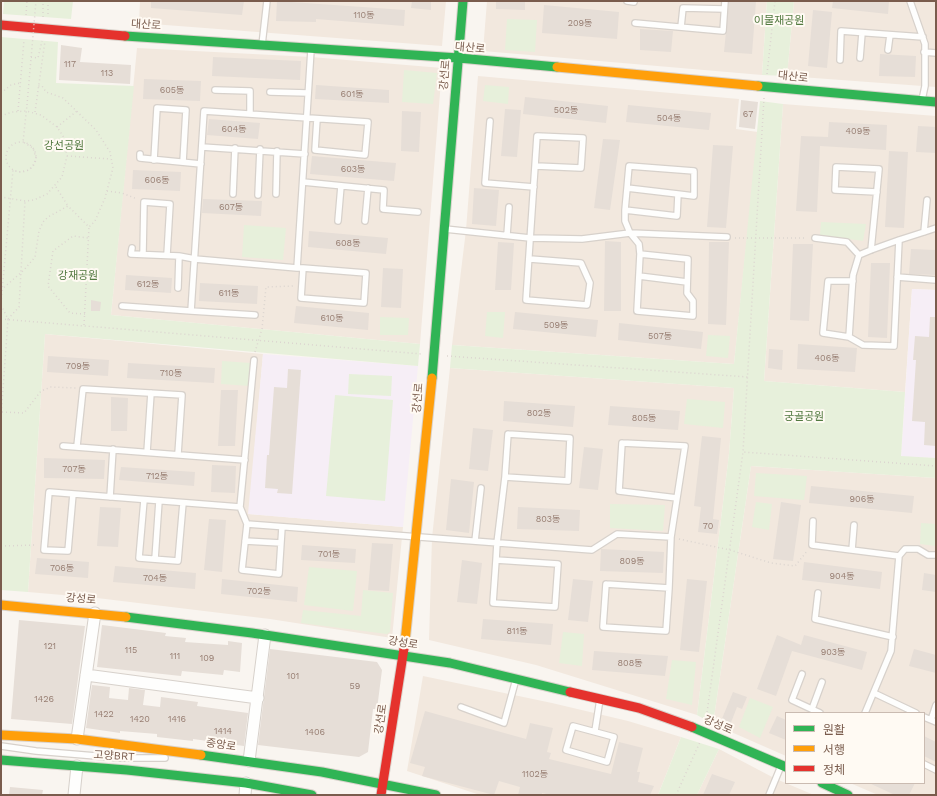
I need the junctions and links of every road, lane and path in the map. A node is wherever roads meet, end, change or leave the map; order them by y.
1 (27, 1) edge
2 (36, 1) edge
3 (43, 1) edge
4 (48, 1) edge
5 (267, 1) edge
6 (464, 1) edge
7 (627, 1) edge
8 (725, 1) edge
9 (776, 1) edge
10 (910, 1) edge
11 (634, 2) edge
12 (724, 9) junction
13 (26, 20) dead end
14 (42, 21) dead end
15 (47, 21) dead end
16 (635, 23) dead end
17 (1, 26) edge
18 (682, 27) junction
19 (862, 33) junction
20 (890, 35) junction
21 (24, 36) dead end
22 (923, 37) junction
23 (262, 45) junction
24 (311, 48) junction
25 (888, 50) dead end
26 (924, 52) junction
27 (936, 53) edge
28 (31, 57) junction
29 (459, 58) junction
30 (860, 58) dead end
31 (840, 60) dead end
32 (767, 78) dead end
33 (20, 83) junction
34 (38, 86) junction
35 (215, 90) dead end
36 (270, 92) dead end
37 (1, 93) edge
38 (308, 93) junction
39 (764, 97) dead end
40 (922, 101) junction
41 (936, 102) edge
42 (18, 111) junction
43 (26, 111) junction
44 (77, 111) junction
45 (35, 112) junction
46 (250, 114) junction
47 (1, 116) edge
48 (307, 118) junction
49 (317, 119) junction
50 (490, 121) dead end
51 (57, 127) junction
52 (23, 142) junction
53 (202, 147) junction
54 (235, 148) junction
55 (260, 149) junction
56 (277, 151) junction
57 (140, 154) dead end
58 (305, 154) junction
59 (67, 156) junction
60 (112, 159) junction
61 (154, 160) junction
62 (183, 162) junction
63 (201, 164) junction
64 (536, 166) junction
65 (13, 170) junction
66 (303, 182) junction
67 (56, 186) junction
68 (341, 186) junction
69 (534, 187) junction
70 (368, 188) junction
71 (627, 188) junction
72 (107, 191) junction
73 (877, 192) junction
74 (233, 194) dead end
75 (276, 194) dead end
76 (678, 194) junction
77 (258, 195) dead end
78 (1, 197) edge
79 (10, 200) junction
80 (927, 200) dead end
81 (25, 201) junction
82 (144, 202) junction
83 (68, 206) junction
84 (509, 207) dead end
85 (625, 210) junction
86 (418, 212) dead end
87 (338, 221) dead end
88 (365, 221) dead end
89 (89, 227) junction
90 (444, 228) junction
91 (936, 228) edge
92 (924, 232) junction
93 (630, 233) junction
94 (507, 236) junction
95 (88, 238) junction
96 (530, 238) junction
97 (727, 238) joint
98 (756, 238) junction
99 (815, 238) joint
100 (899, 240) junction
101 (132, 248) dead end
102 (871, 250) junction
103 (143, 254) junction
104 (640, 254) junction
105 (166, 255) junction
106 (859, 255) junction
107 (179, 256) junction
108 (530, 259) junction
109 (195, 260) junction
110 (300, 268) junction
111 (20, 273) junction
112 (639, 276) junction
113 (897, 277) junction
114 (936, 280) edge
115 (853, 281) junction
116 (687, 282) junction
117 (178, 288) dead end
118 (2, 290) edge
119 (1, 304) edge
120 (122, 306) dead end
121 (192, 310) junction
122 (84, 314) junction
123 (255, 315) dead end
124 (1, 318) edge
125 (8, 319) junction
126 (84, 326) junction
127 (849, 337) junction
128 (258, 340) junction
129 (422, 354) dead end
130 (447, 356) dead end
131 (254, 360) joint
132 (748, 377) junction
133 (1, 382) edge
134 (4, 382) junction
135 (82, 389) junction
136 (151, 393) junction
137 (2, 412) edge
138 (1, 418) edge
139 (63, 446) dead end
140 (76, 446) junction
141 (113, 449) junction
142 (147, 452) junction
143 (743, 452) junction
144 (178, 454) junction
145 (245, 460) junction
146 (936, 466) edge
147 (505, 477) junction
148 (481, 488) dead end
149 (73, 494) junction
150 (110, 497) junction
151 (677, 498) junction
152 (144, 500) junction
153 (159, 501) junction
154 (184, 503) junction
155 (240, 507) junction
156 (813, 521) dead end
157 (246, 524) junction
158 (854, 525) dead end
159 (282, 527) junction
160 (417, 536) junction
161 (671, 537) junction
162 (245, 541) junction
163 (475, 541) junction
164 (281, 543) junction
165 (497, 543) junction
166 (45, 544) junction
167 (812, 545) junction
168 (1, 546) edge
169 (730, 550) junction
170 (852, 550) junction
171 (936, 555) edge
172 (899, 556) junction
173 (154, 559) junction
174 (496, 560) junction
175 (668, 588) junction
176 (818, 592) dead end
177 (1, 605) edge
178 (95, 613) junction
179 (265, 635) junction
180 (893, 637) junction
181 (403, 655) junction
182 (802, 674) dead end
183 (86, 675) junction
184 (516, 679) junction
185 (822, 682) dead end
186 (874, 693) junction
187 (258, 698) junction
188 (600, 698) junction
189 (936, 705) edge
190 (461, 707) dead end
191 (812, 709) junction
192 (818, 712) edge
193 (865, 712) edge
194 (914, 712) edge
195 (933, 721) edge
196 (705, 725) dead end
197 (595, 731) junction
198 (1, 735) edge
199 (77, 740) junction
200 (700, 740) dead end
201 (1, 746) edge
202 (1, 752) edge
203 (227, 758) junction
204 (1, 760) edge
205 (249, 761) junction
206 (925, 764) edge
207 (76, 766) junction
208 (784, 766) edge
209 (127, 770) junction
210 (936, 770) edge
211 (246, 783) junction
212 (383, 784) junction
213 (834, 785) edge
214 (74, 795) edge
215 (245, 795) edge
216 (312, 795) edge
217 (381, 795) edge
218 (436, 795) edge
219 (676, 795) edge
220 (769, 795) edge
221 (848, 795) edge

1 - 13 path
2 - 28 path, bridge
3 - 14 path
4 - 15 path
5 - 23 lane
6 - 29 main road, 강선로
7 - 11 lane
8 - 12 lane
9 - 32 path
10 - 22 lane
12 - 18 lane
12 - 18 lane
16 - 18 lane
17 - 23 main road, 대산로
19 - 20 lane
19 - 30 lane
19 - 31 lane
20 - 22 lane
20 - 25 lane
21 - 33 path
22 - 26 lane
23 - 24 main road, 대산로
24 - 29 main road, 대산로
24 - 38 lane
26 - 27 lane
26 - 40 lane
28 - 34 path
28 - 43 path, bridge
29 - 40 main road, 대산로
29 - 90 main road, 강선로
33 - 37 path
33 - 42 path
34 - 44 path
34 - 45 path
35 - 46 lane
36 - 38 lane
38 - 48 lane
39 - 98 path
40 - 41 main road, 대산로
42 - 43 path
42 - 47 path
43 - 45 path
43 - 52 path
44 - 51 path
44 - 60 path
45 - 51 path
46 - 48 lane
46 - 53 lane
48 - 49 lane
48 - 58 lane
49 - 49 lane
50 - 69 lane
51 - 59 path
52 - 65 path
52 - 65 path
53 - 54 lane
53 - 63 lane
54 - 55 lane
54 - 74 lane
55 - 56 lane
55 - 77 lane
56 - 58 lane
56 - 75 lane
57 - 61 lane
58 - 66 lane
59 - 60 path
59 - 67 path
60 - 72 path
61 - 62 lane
61 - 62 lane
62 - 63 lane
63 - 109 lane
64 - 64 lane
64 - 69 lane
65 - 79 path
66 - 68 lane
66 - 110 lane
67 - 81 path
67 - 83 path
68 - 70 lane
68 - 87 lane
69 - 96 lane
70 - 86 lane
70 - 88 lane
71 - 76 lane
71 - 76 lane
71 - 85 lane
72 - 82 path
72 - 89 path
73 - 73 lane
73 - 102 lane
76 - 85 lane
78 - 79 path
79 - 81 path
79 - 118 path
80 - 92 lane
81 - 111 path
82 - 103 lane
82 - 105 lane
83 - 89 path
83 - 111 path
84 - 94 lane
85 - 93 lane
89 - 95 path
90 - 94 lane
90 - 160 main road, 강선로
91 - 92 lane
92 - 100 lane
93 - 96 lane
93 - 97 lane
93 - 104 lane
94 - 96 lane
95 - 122 path
95 - 122 path
96 - 108 lane
97 - 98 path
98 - 99 path
98 - 132 path
99 - 106 lane
100 - 102 lane
100 - 113 lane
101 - 103 lane
102 - 106 lane
103 - 105 lane
104 - 112 lane
104 - 116 lane
105 - 107 lane
106 - 115 lane
107 - 109 lane
107 - 117 lane
108 - 108 lane
109 - 110 lane
109 - 121 lane
110 - 110 lane
110 - 128 path
111 - 118 path
111 - 125 path
112 - 116 lane
112 - 116 lane
113 - 114 lane
113 - 127 lane
115 - 127 lane
115 - 127 lane
118 - 119 path
119 - 125 path
120 - 121 lane
121 - 123 lane
122 - 126 path
124 - 125 path
125 - 126 path
125 - 134 path
126 - 128 path
128 - 129 path
128 - 131 path
130 - 132 path
131 - 145 lane
132 - 143 path
133 - 134 path
134 - 137 path
135 - 136 lane
135 - 137 path
135 - 140 lane
136 - 142 lane
136 - 144 lane
137 - 138 path
139 - 140 lane
140 - 141 lane
141 - 142 lane
141 - 150 lane
142 - 144 lane
143 - 146 path
143 - 169 path
144 - 145 lane
145 - 155 lane
147 - 147 lane
147 - 165 lane
148 - 163 lane
149 - 150 lane
149 - 166 lane
149 - 166 lane
150 - 152 lane
151 - 151 lane
151 - 161 lane
152 - 153 lane
152 - 173 lane
153 - 154 lane
153 - 173 lane
154 - 155 lane
154 - 173 lane
155 - 157 lane
156 - 167 lane
157 - 159 lane
157 - 162 lane
158 - 170 lane
159 - 160 lane
159 - 164 lane
160 - 163 lane
160 - 181 main road, 강선로
161 - 165 lane
161 - 169 path
161 - 175 lane
162 - 164 lane
162 - 164 lane
163 - 165 lane
165 - 174 lane
166 - 168 path
167 - 169 path
167 - 170 lane
169 - 196 path
170 - 172 lane
171 - 172 lane
172 - 180 lane
174 - 174 lane
175 - 175 lane
176 - 180 lane
177 - 178 main road, 강성로
178 - 179 main road, 강성로
178 - 183 street
179 - 181 main road, 강성로
179 - 187 street
180 - 186 lane
181 - 184 main road, 강성로
181 - 212 main road, 강선로
182 - 191 lane
183 - 187 street
183 - 199 street
184 - 188 main road, 강성로
184 - 190 lane
185 - 191 lane
186 - 193 lane
186 - 194 lane
187 - 205 street
188 - 197 lane
188 - 208 main road, 강성로
189 - 195 lane
191 - 192 lane
197 - 197 lane
198 - 199 main road, 중앙로
199 - 203 main road, 중앙로
200 - 219 path
201 - 203 lane, 고양BRT
202 - 209 lane, 고양BRT
203 - 205 main road, 중앙로
204 - 207 main road
205 - 212 main road, 중앙로
206 - 210 lane
207 - 209 main road
207 - 214 street
208 - 220 lane
209 - 211 main road
211 - 215 street
211 - 216 main road
212 - 217 main road, 강선로
212 - 218 main road, 중앙로
213 - 221 main road

